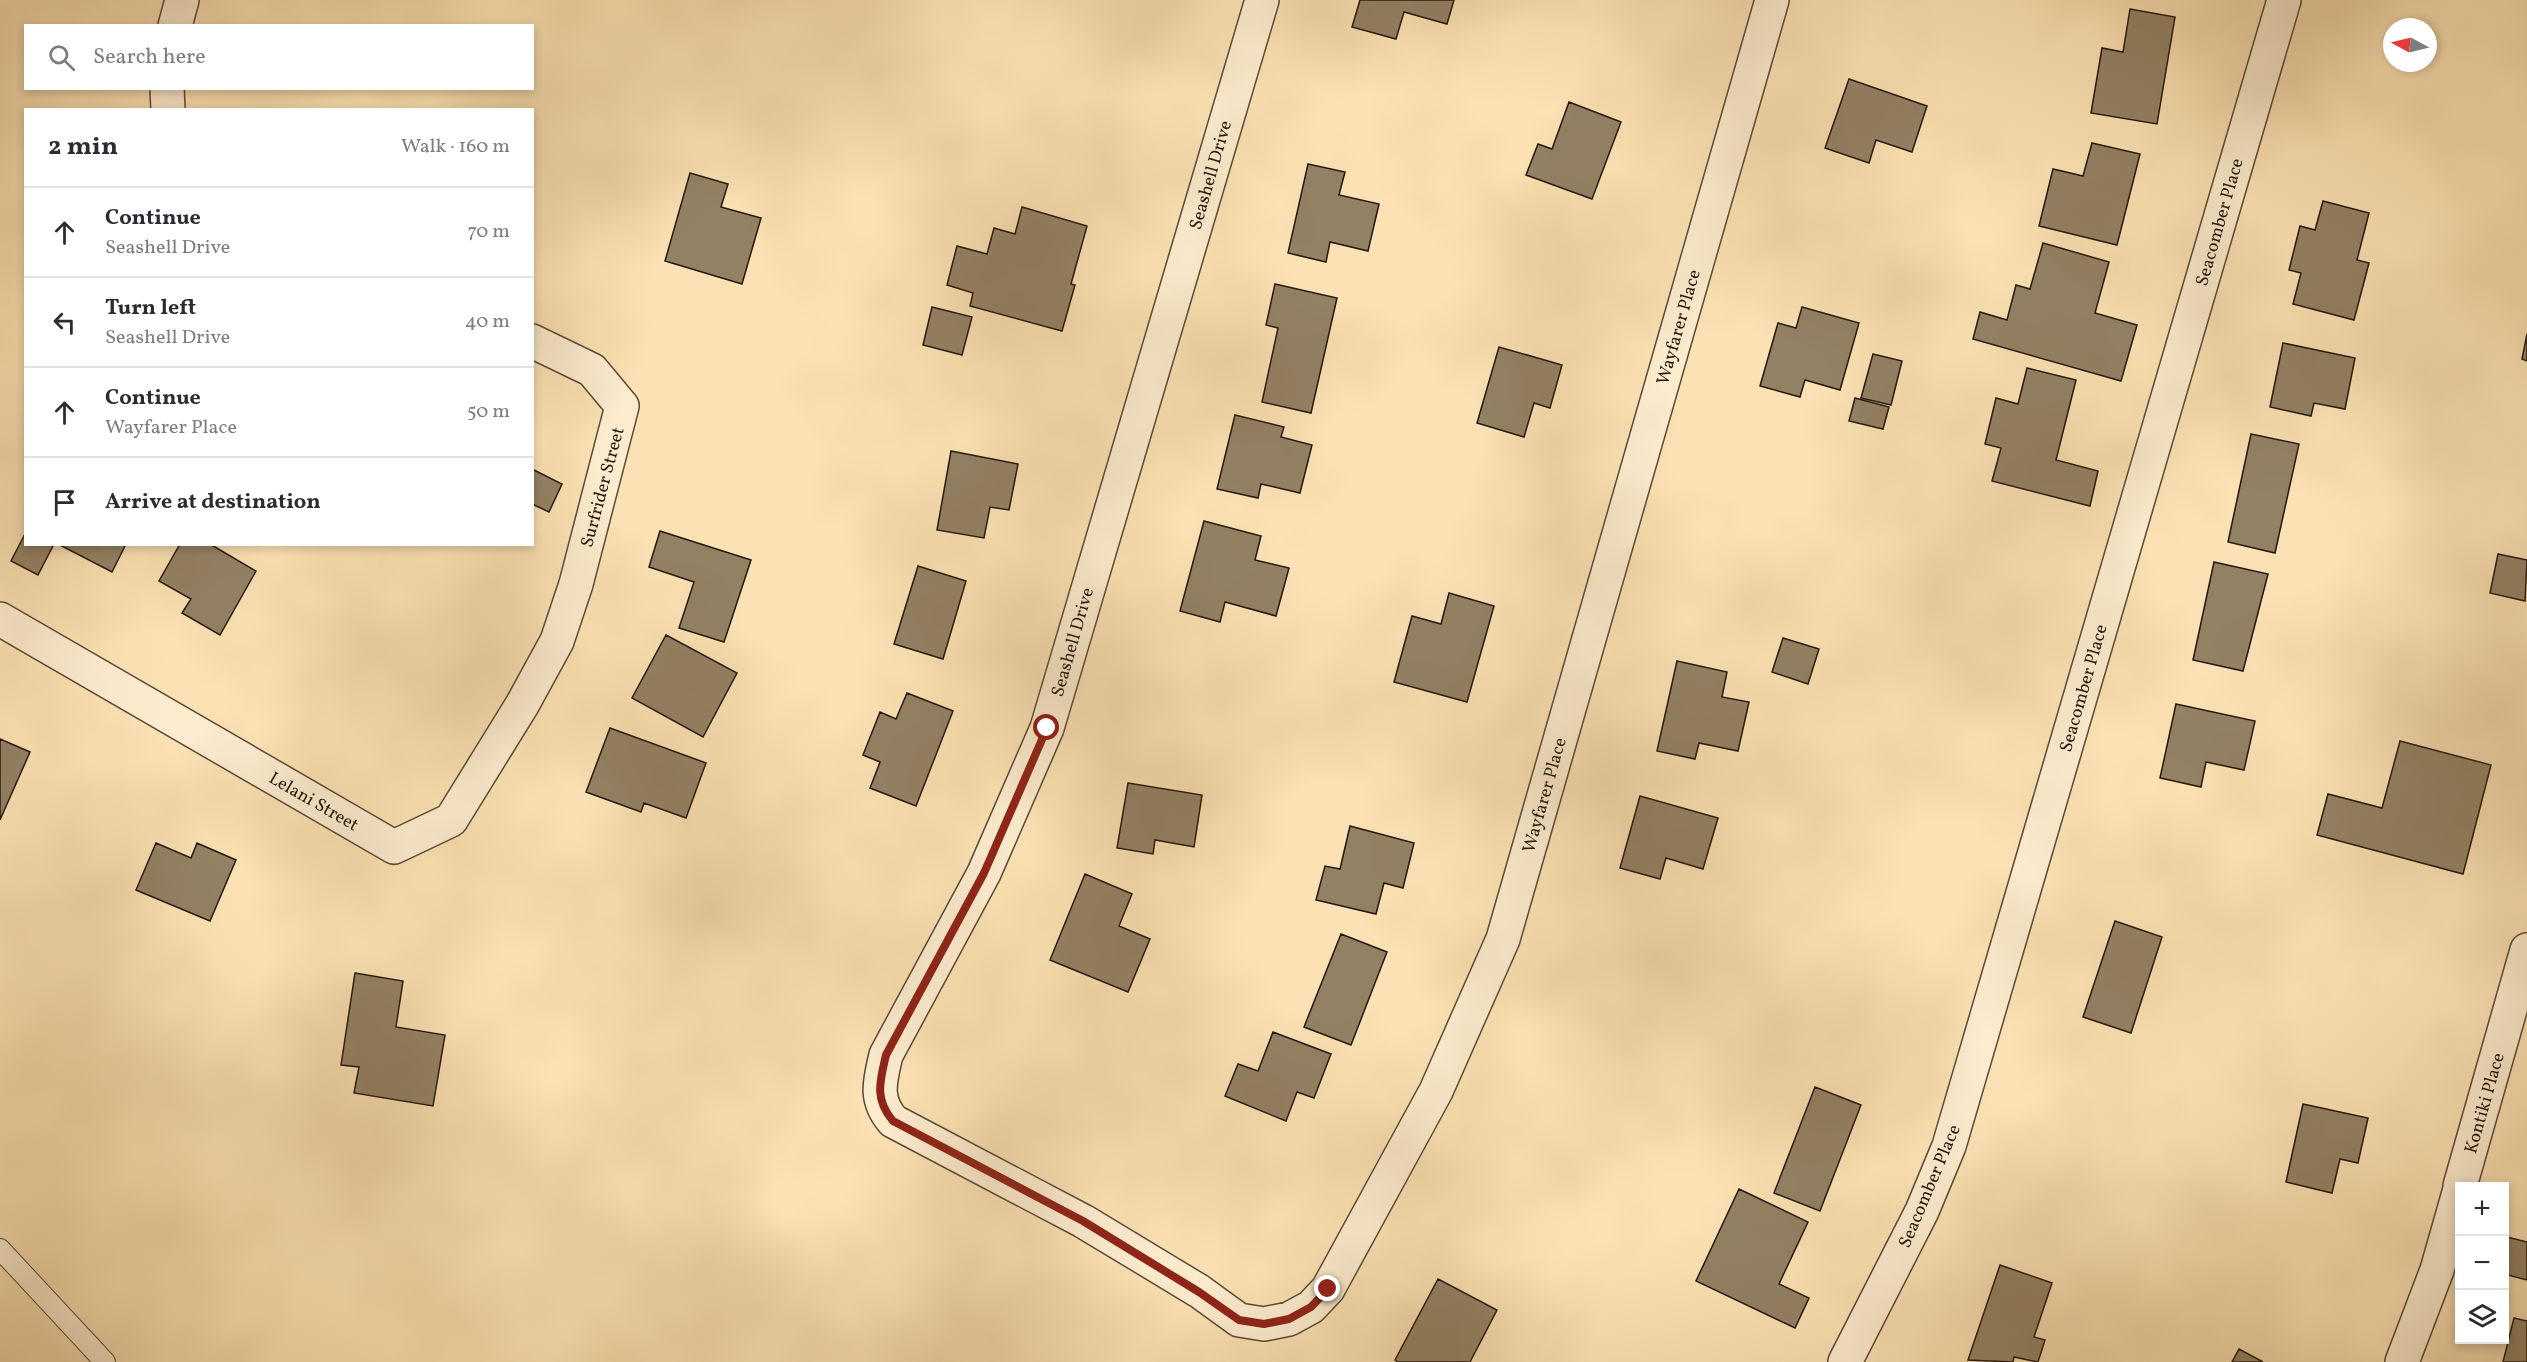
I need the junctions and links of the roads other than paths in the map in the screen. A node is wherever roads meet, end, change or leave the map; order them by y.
1 (182, 0) edge
2 (1262, 0) edge
3 (1772, 0) edge
4 (2284, 0) edge
5 (176, 24) edge
6 (167, 90) edge
7 (168, 108) edge
8 (534, 342) edge
9 (0, 619) edge
10 (557, 641) joint
11 (2527, 950) edge
12 (2462, 1182) edge
13 (2455, 1206) edge
14 (1083, 1221) joint
15 (0, 1249) edge
16 (105, 1362) edge
17 (1845, 1362) edge
18 (2402, 1362) edge

1 - 5 street
2 - 14 street, Seashell Drive
3 - 14 street, Wayfarer Place
4 - 17 street, Seacomber Place
6 - 7 street
8 - 10 street, Surfrider Street
9 - 10 street, Lelani Street
11 - 12 street, Kontiki Place
13 - 18 street, Kontiki Place
15 - 16 lane

